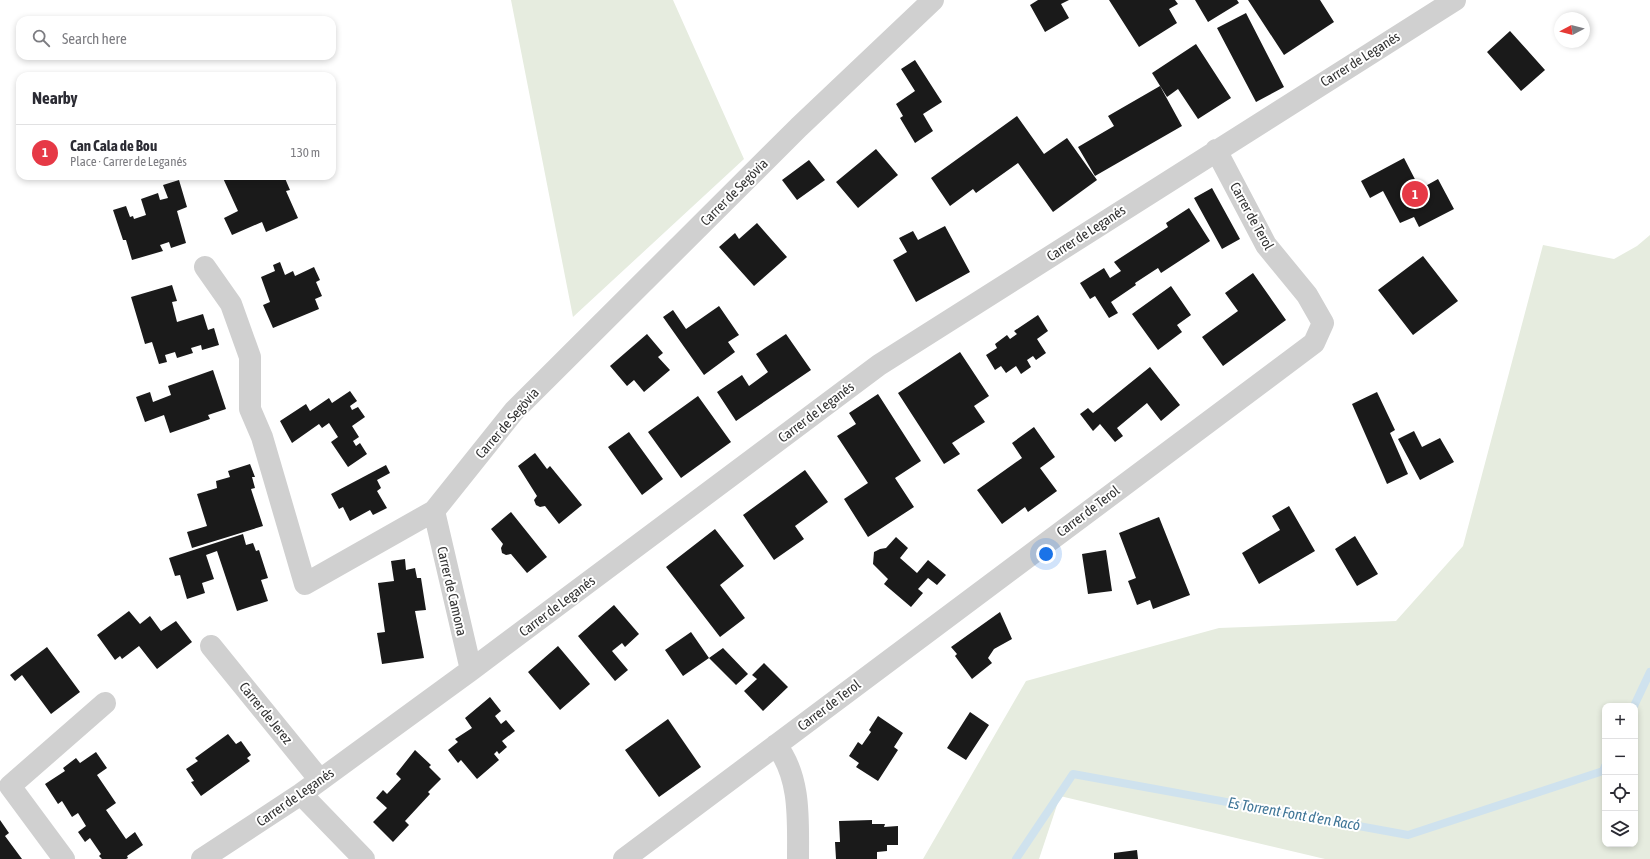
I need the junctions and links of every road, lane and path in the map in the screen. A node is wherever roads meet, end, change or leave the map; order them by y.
1 (933, 0) edge
2 (1455, 0) edge
3 (1216, 150) junction
4 (205, 267) dead end
5 (434, 511) junction
6 (212, 646) dead end
7 (471, 670) junction
8 (105, 703) dead end
9 (776, 745) junction
10 (320, 780) junction
11 (301, 794) junction
12 (64, 859) edge
13 (202, 859) edge
14 (364, 859) edge
15 (624, 859) edge
16 (798, 859) edge

1 - 5 street, Carrer de Segòvia
2 - 3 street, Carrer de Leganés
3 - 7 street, Carrer de Leganés
3 - 9 street, Carrer de Terol
4 - 5 street, Carrer de Segòvia
5 - 7 street, Carrer de Camona
6 - 10 street, Carrer de Jerez
7 - 10 street, Carrer de Leganés
8 - 12 street
9 - 15 street, Carrer de Terol
9 - 16 street
10 - 11 street, Carrer de Leganés
11 - 13 street, Carrer de Leganés
11 - 14 street

